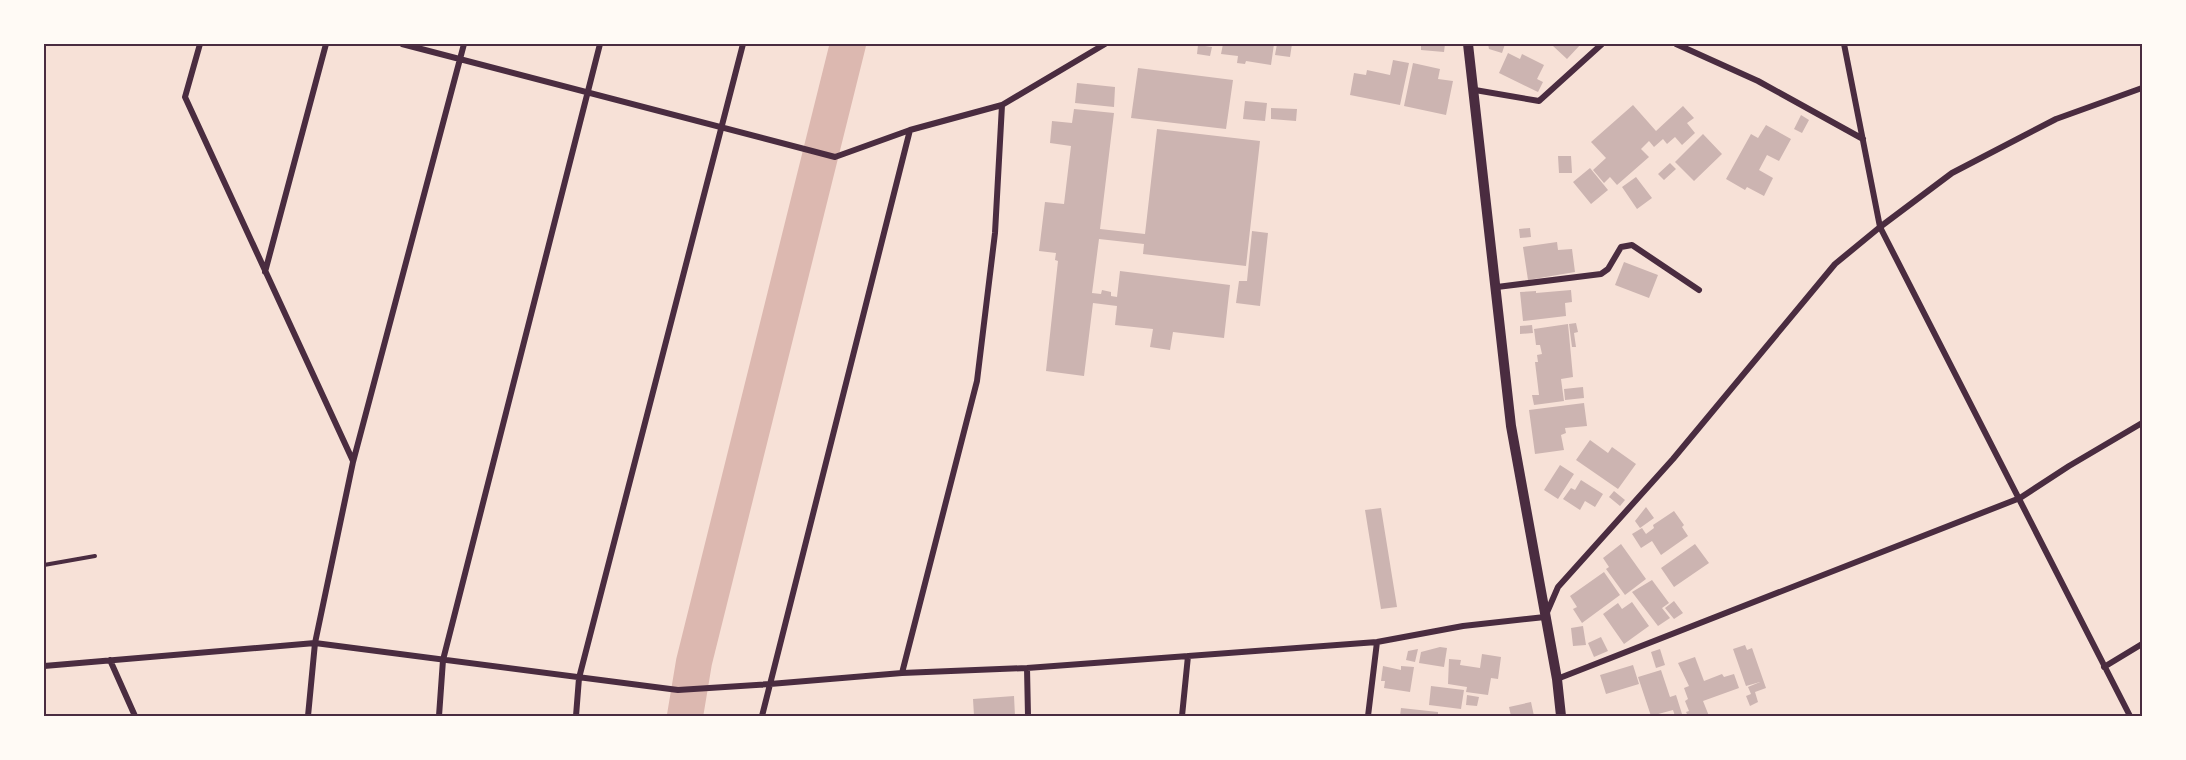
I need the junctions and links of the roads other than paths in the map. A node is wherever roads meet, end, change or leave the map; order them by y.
1 (200, 44) edge
2 (326, 44) edge
3 (402, 44) edge
4 (464, 44) edge
5 (600, 44) edge
6 (743, 44) edge
7 (1105, 44) edge
8 (1468, 44) edge
9 (1602, 44) edge
10 (1676, 44) edge
11 (1844, 44) edge
12 (460, 59) junction
13 (2142, 88) edge
14 (1475, 90) junction
15 (586, 93) junction
16 (1002, 105) junction
17 (721, 129) junction
18 (910, 130) junction
19 (1863, 139) junction
20 (1880, 227) junction
21 (264, 272) junction
22 (1497, 287) junction
23 (1699, 290) dead end
24 (2142, 423) edge
25 (353, 462) junction
26 (2020, 498) junction
27 (1545, 617) junction
28 (1377, 642) junction
29 (315, 643) junction
30 (2142, 644) edge
31 (1188, 656) junction
32 (110, 660) junction
33 (443, 660) junction
34 (44, 666) edge
35 (2104, 667) junction
36 (1027, 668) junction
37 (902, 673) junction
38 (579, 678) junction
39 (1557, 680) junction
40 (770, 684) junction
41 (135, 717) edge
42 (308, 717) edge
43 (439, 717) edge
44 (576, 717) edge
45 (762, 717) edge
46 (1028, 717) edge
47 (1182, 717) edge
48 (1368, 717) edge
49 (1561, 717) edge
50 (2130, 717) edge

1 - 21 street
2 - 21 street
3 - 12 street
4 - 12 street
5 - 15 street
6 - 17 street
7 - 16 street
8 - 14 street
9 - 14 street
10 - 19 street
11 - 19 street
12 - 15 street
12 - 25 street
13 - 20 street
14 - 22 street
15 - 17 street
15 - 33 street
16 - 18 street
16 - 37 street
17 - 18 street
17 - 38 street
18 - 40 street
19 - 20 street
20 - 26 street
20 - 27 street
21 - 25 street
22 - 23 street
22 - 27 street
24 - 26 street
25 - 29 street
26 - 35 street
26 - 39 street
27 - 28 street
27 - 39 street
28 - 31 street
28 - 48 street
29 - 32 street
29 - 33 street
29 - 42 street
30 - 35 street
31 - 36 street
31 - 47 street
32 - 34 street
32 - 41 street
33 - 38 street
33 - 43 street
35 - 50 street
36 - 37 street
36 - 46 street
37 - 40 street
38 - 40 street
38 - 44 street
39 - 49 street
40 - 45 street

